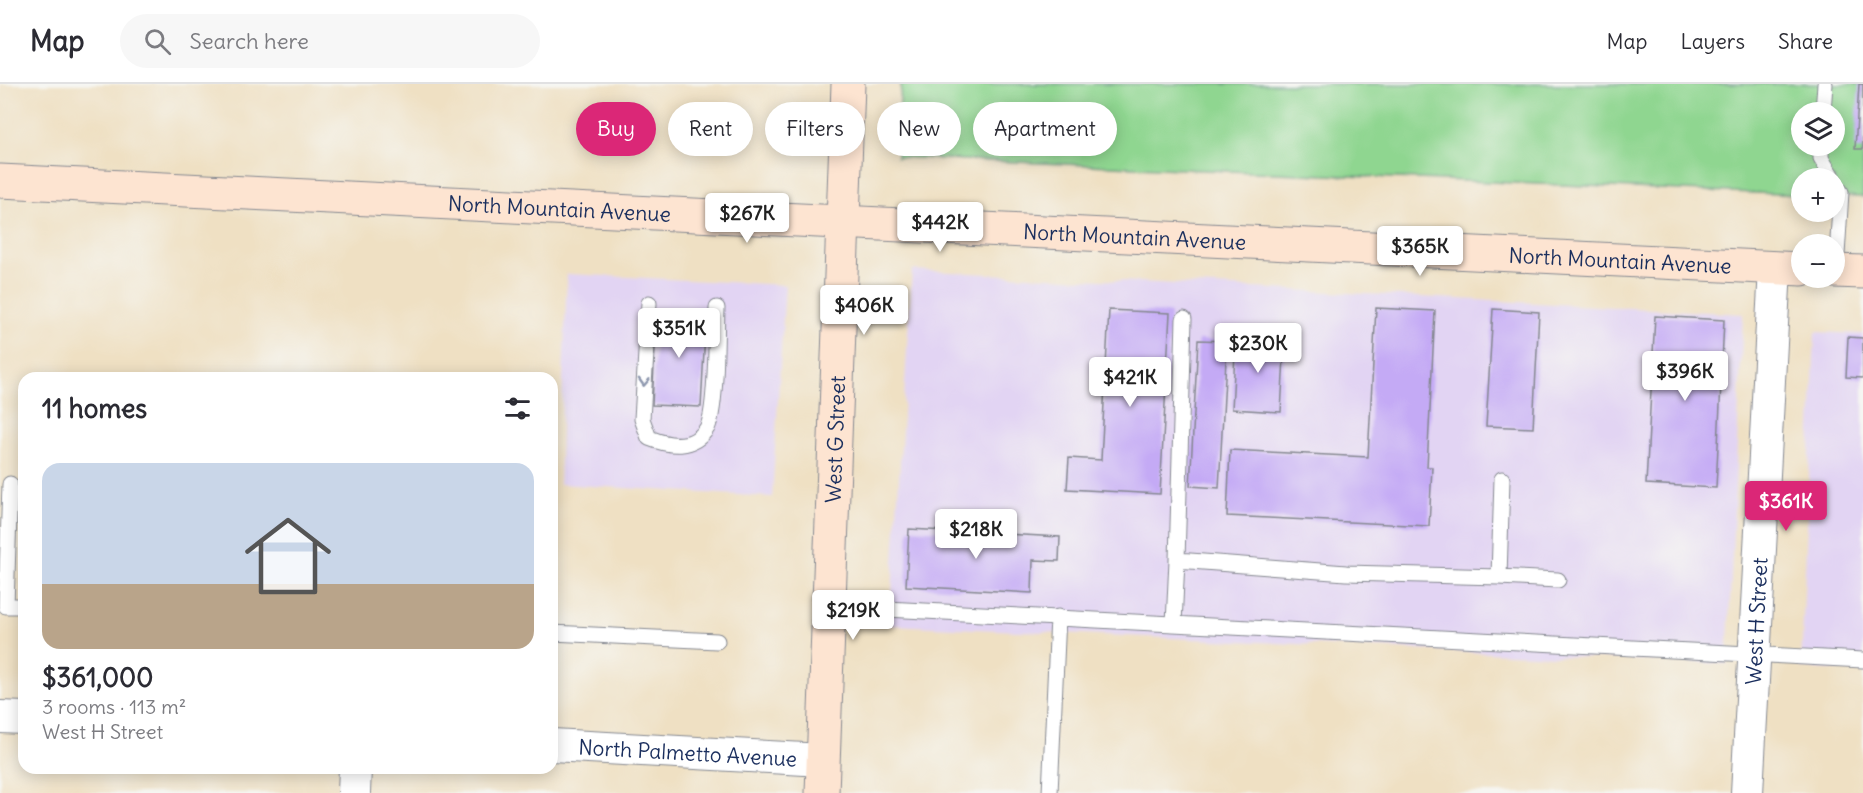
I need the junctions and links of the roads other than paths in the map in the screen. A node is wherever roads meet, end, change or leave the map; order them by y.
1 (848, 84) edge
2 (1825, 84) edge
3 (1824, 102) edge
4 (0, 181) edge
5 (842, 223) junction
6 (1788, 269) edge
7 (649, 303) dead end
8 (717, 308) dead end
9 (1184, 320) dead end
10 (1502, 479) dead end
11 (10, 484) dead end
12 (1177, 560) junction
13 (1499, 577) junction
14 (1558, 580) dead end
15 (18, 606) edge
16 (829, 606) junction
17 (1058, 617) junction
18 (1174, 624) junction
19 (558, 633) edge
20 (717, 641) dead end
21 (1754, 656) junction
22 (1863, 660) edge
23 (0, 717) edge
24 (18, 718) edge
25 (558, 745) edge
26 (823, 760) junction
27 (355, 774) edge
28 (354, 793) edge
29 (822, 793) edge
30 (1050, 793) edge
31 (1747, 793) edge

1 - 5 main road, West G Street
2 - 3 lane
4 - 5 main road, North Mountain Avenue
5 - 6 main road, North Mountain Avenue
5 - 16 main road, West G Street
6 - 21 street, West H Street
7 -> 8 lane
9 - 12 lane
10 - 13 lane
11 - 15 lane
12 - 13 lane
12 - 18 lane
13 - 14 lane
16 - 17 lane
16 - 26 main road, West G Street
17 - 18 lane
17 - 30 lane
18 - 21 lane
19 - 20 lane
21 - 22 lane
21 - 31 street, West H Street
23 - 24 street
25 - 26 street, North Palmetto Avenue
26 - 29 main road, West G Street
27 - 28 street

